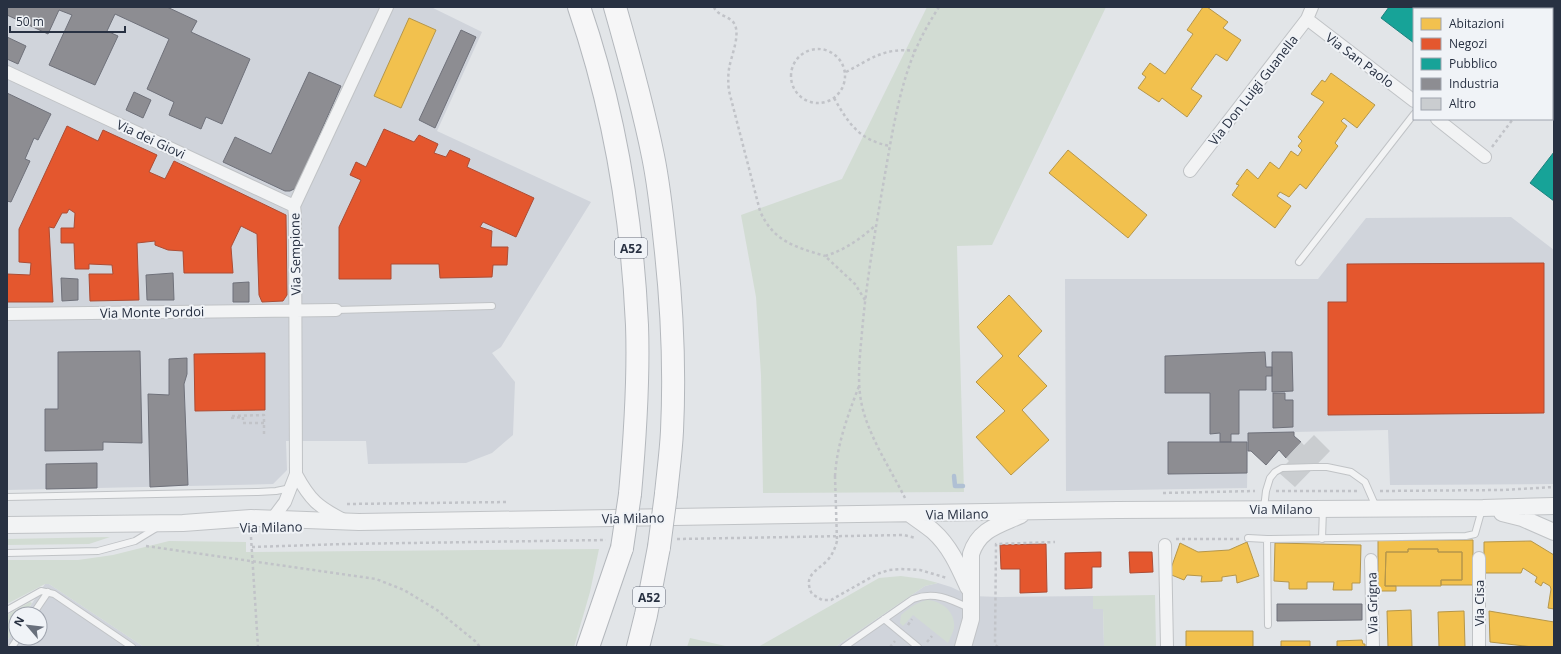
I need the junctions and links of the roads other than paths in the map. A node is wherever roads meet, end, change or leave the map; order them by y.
1 (386, 7) edge
2 (579, 7) edge
3 (615, 7) edge
4 (1312, 7) edge
5 (1307, 19) junction
6 (7, 72) edge
7 (1413, 100) edge
8 (1413, 115) edge
9 (1438, 120) edge
10 (1485, 157) road end
11 (1190, 171) dead end
12 (294, 206) junction
13 (1299, 262) dead end
14 (492, 306) dead end
15 (336, 310) joint
16 (296, 311) junction
17 (7, 314) edge
18 (296, 474) junction
19 (291, 488) junction
20 (7, 497) edge
21 (1554, 506) edge
22 (1377, 508) junction
23 (1483, 508) junction
24 (1264, 509) junction
25 (1323, 509) junction
26 (1028, 512) junction
27 (910, 514) junction
28 (273, 518) junction
29 (352, 521) junction
30 (165, 523) junction
31 (183, 523) junction
32 (7, 526) edge
33 (1554, 532) edge
34 (1248, 538) road end
35 (1266, 539) junction
36 (1322, 539) junction
37 (1168, 542) road end
38 (622, 548) junction
39 (7, 553) edge
40 (1479, 558) dead end
41 (1372, 560) dead end
42 (970, 590) junction
43 (48, 592) junction
44 (38, 606) edge
45 (971, 609) junction
46 (7, 610) edge
47 (884, 619) junction
48 (1268, 625) dead end
49 (847, 645) edge
50 (967, 645) edge
51 (132, 647) edge
52 (588, 647) edge
53 (599, 647) edge
54 (638, 647) edge
55 (918, 647) edge
56 (1167, 647) edge
57 (1372, 647) edge
58 (1479, 647) edge

1 - 12 street, Via Sempione
2 - 38 highway, A52, bridge
3 - 54 highway, A52, bridge
4 - 5 street, Via Don Luigi Guanella
5 - 7 street, Via San Paolo
5 - 11 street, Via Don Luigi Guanella
6 - 12 street, Via dei Giovi
8 - 13 lane
9 - 10 street
12 - 16 street, Via Sempione
14 - 15 lane
15 - 16 street, Via Monte Pordoi
16 - 17 street, Via Monte Pordoi
16 - 18 street, Via Sempione
18 - 19 street, Via Sempione
18 - 29 street, Via Sempione
19 - 20 lane
19 - 28 street, Via Sempione
21 - 23 street, Via Milano
22 - 23 street, Via Milano
22 - 24 lane
22 - 25 street, Via Milano
23 - 33 street
23 - 36 lane
24 - 25 street, Via Milano
24 - 26 street, Via Milano
25 - 36 lane
26 - 27 street, Via Milano
26 - 42 street
27 - 29 street, Via Milano
27 - 42 street
28 - 29 street, Via Milano
28 - 31 street, Via Milano
29 - 31 street, Via Milano
30 - 31 street, Via Milano
30 - 32 street, Via Milano
30 - 39 lane
34 - 35 lane
35 - 36 lane
35 - 48 lane
37 - 56 street
38 - 52 highway
38 - 53 highway, A52
40 - 58 street, Via Cisa
41 - 57 street, Via Grigna
42 - 45 street
43 - 44 lane
43 - 46 lane
43 - 51 lane
45 - 47 lane
45 - 50 street
47 - 49 lane
47 - 55 lane

